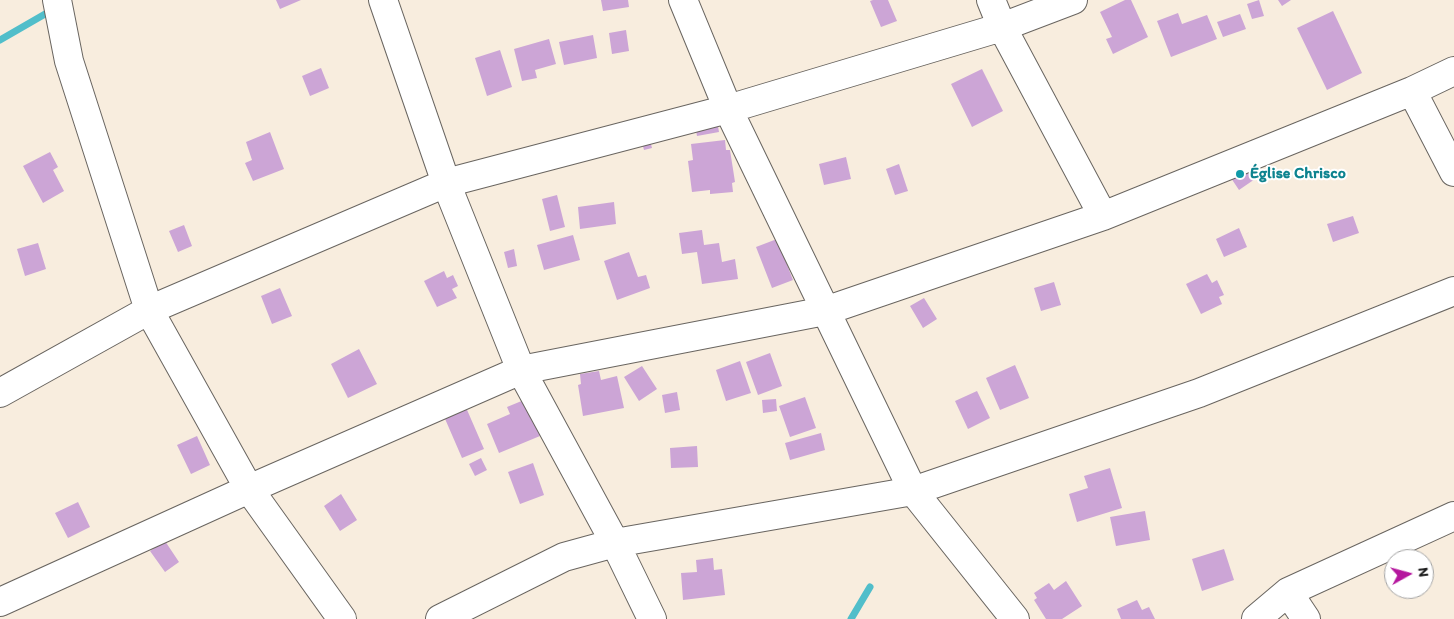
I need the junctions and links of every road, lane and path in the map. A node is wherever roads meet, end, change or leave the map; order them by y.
1 (57, 0) edge
2 (383, 0) edge
3 (683, 0) edge
4 (991, 0) edge
5 (1073, 0) edge
6 (1002, 27) junction
7 (1454, 71) edge
8 (1412, 91) junction
9 (728, 109) junction
10 (1454, 172) edge
11 (446, 183) junction
12 (1103, 216) junction
13 (1454, 291) edge
14 (149, 310) junction
15 (825, 311) junction
16 (521, 370) junction
17 (0, 393) edge
18 (249, 489) junction
19 (913, 492) junction
20 (1454, 516) edge
21 (615, 543) junction
22 (1288, 592) junction
23 (0, 602) edge
24 (342, 619) edge
25 (440, 619) edge
26 (652, 619) edge
27 (1016, 619) edge
28 (1256, 619) edge
29 (1306, 619) edge

1 - 14 street
2 - 11 street
3 - 9 street
4 - 6 street
5 - 6 street
6 - 9 street
6 - 12 street
7 - 8 street
8 - 10 street
8 - 12 street
9 - 11 street
9 - 15 street
11 - 14 street
11 - 16 street
12 - 15 street
13 - 19 street
14 - 17 street
14 - 18 street
15 - 16 street
15 - 19 street
16 - 18 street
16 - 21 street
18 - 23 street
18 - 24 street
19 - 21 street
19 - 27 street
20 - 22 street
21 - 25 street
21 - 26 street
22 - 28 street
22 - 29 street

